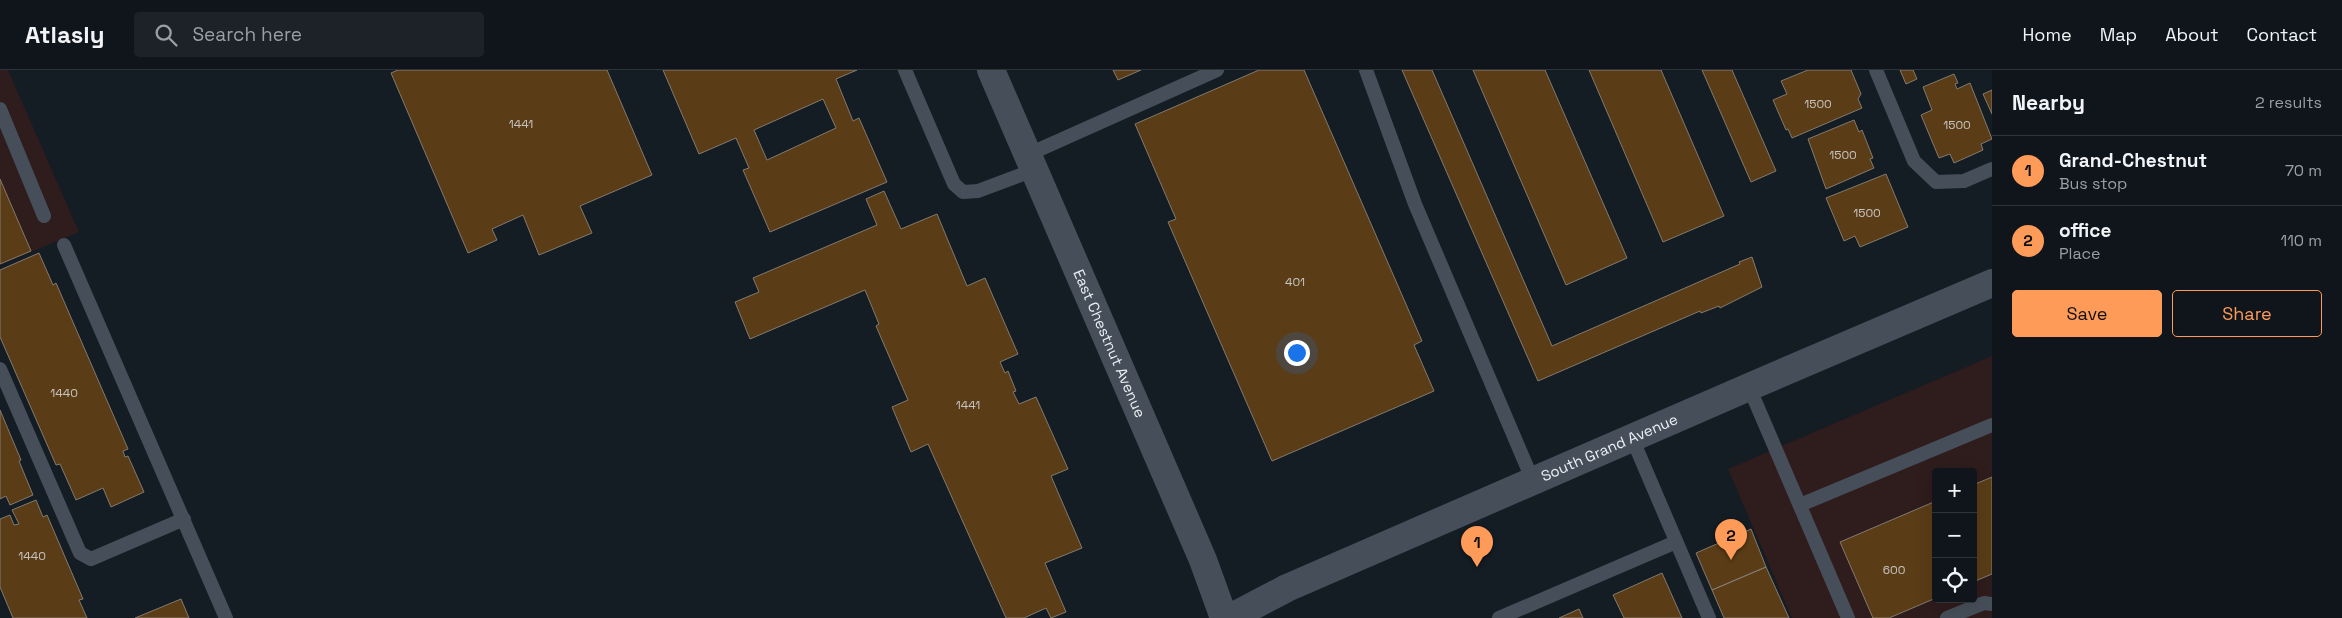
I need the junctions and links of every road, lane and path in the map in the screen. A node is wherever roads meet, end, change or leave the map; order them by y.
1 (905, 70) edge
2 (991, 70) edge
3 (1217, 70) edge
4 (1366, 70) edge
5 (1876, 70) edge
6 (0, 109) edge
7 (1031, 162) junction
8 (1992, 169) edge
9 (44, 216) dead end
10 (64, 246) dead end
11 (1992, 284) edge
12 (0, 369) edge
13 (1749, 387) junction
14 (1992, 425) edge
15 (1632, 438) junction
16 (1533, 482) junction
17 (1800, 505) junction
18 (184, 519) junction
19 (1676, 542) junction
20 (1992, 604) edge
21 (226, 618) edge
22 (1224, 618) edge
23 (1230, 618) edge
24 (1499, 618) edge
25 (1709, 618) edge
26 (1848, 618) edge
27 (1947, 618) edge

1 - 7 lane
2 - 7 main road, East Chestnut Avenue
3 - 7 lane
4 - 16 lane
5 - 8 lane
6 - 9 lane
7 - 22 main road, East Chestnut Avenue
10 - 18 lane
11 - 13 main road, South Grand Avenue
12 - 18 lane
13 - 15 main road, South Grand Avenue
13 - 17 lane
14 - 17 lane
15 - 16 main road, South Grand Avenue
15 - 19 lane
16 - 23 main road, South Grand Avenue
17 - 26 lane
18 - 21 lane
19 - 24 lane
19 - 25 lane
20 - 27 lane

